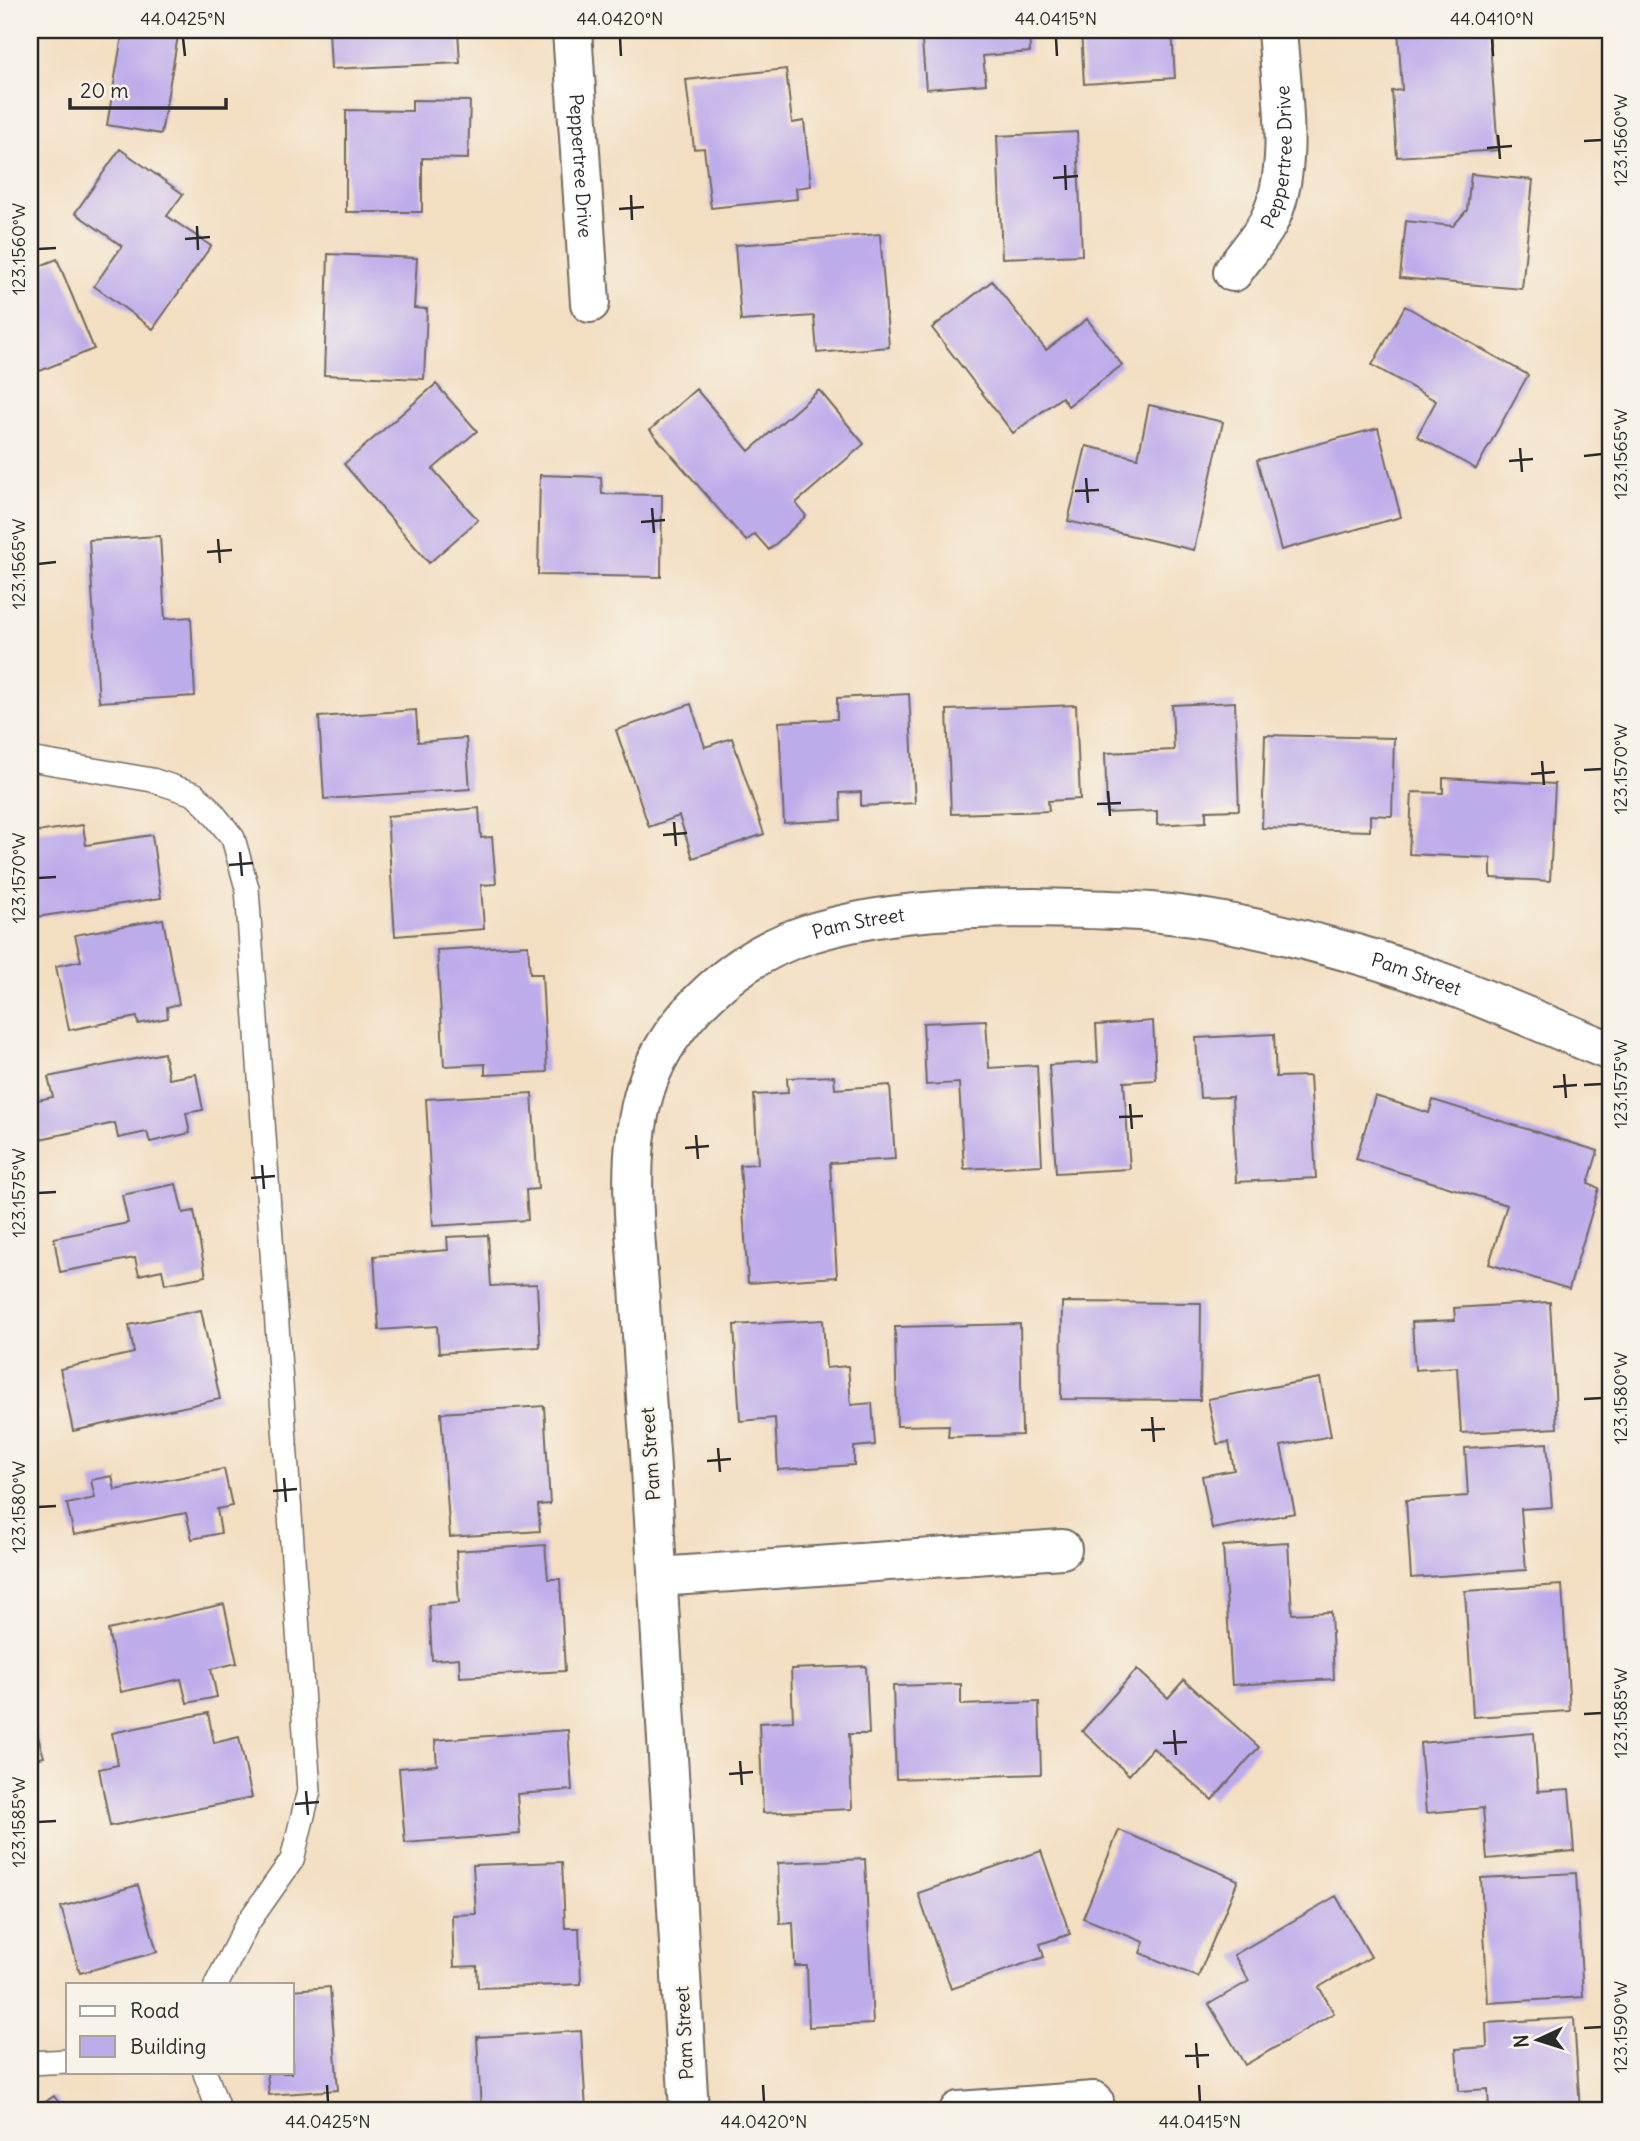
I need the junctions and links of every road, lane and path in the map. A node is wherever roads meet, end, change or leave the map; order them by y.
1 (572, 30) edge
2 (1277, 30) edge
3 (1233, 272) dead end
4 (590, 303) dead end
5 (30, 759) edge
6 (1610, 1051) edge
7 (1062, 1549) dead end
8 (658, 1577) junction
9 (217, 1983) edge
10 (66, 2061) edge
11 (30, 2063) edge
12 (205, 2074) edge
13 (1094, 2101) dead end
14 (219, 2111) edge
15 (689, 2111) edge
16 (958, 2111) edge

1 - 4 street, Peppertree Drive
2 - 3 street, Peppertree Drive
5 - 9 lane
6 - 8 street, Pam Street
7 - 8 street
8 - 15 street, Pam Street
10 - 11 lane
12 - 14 lane
13 - 16 street

